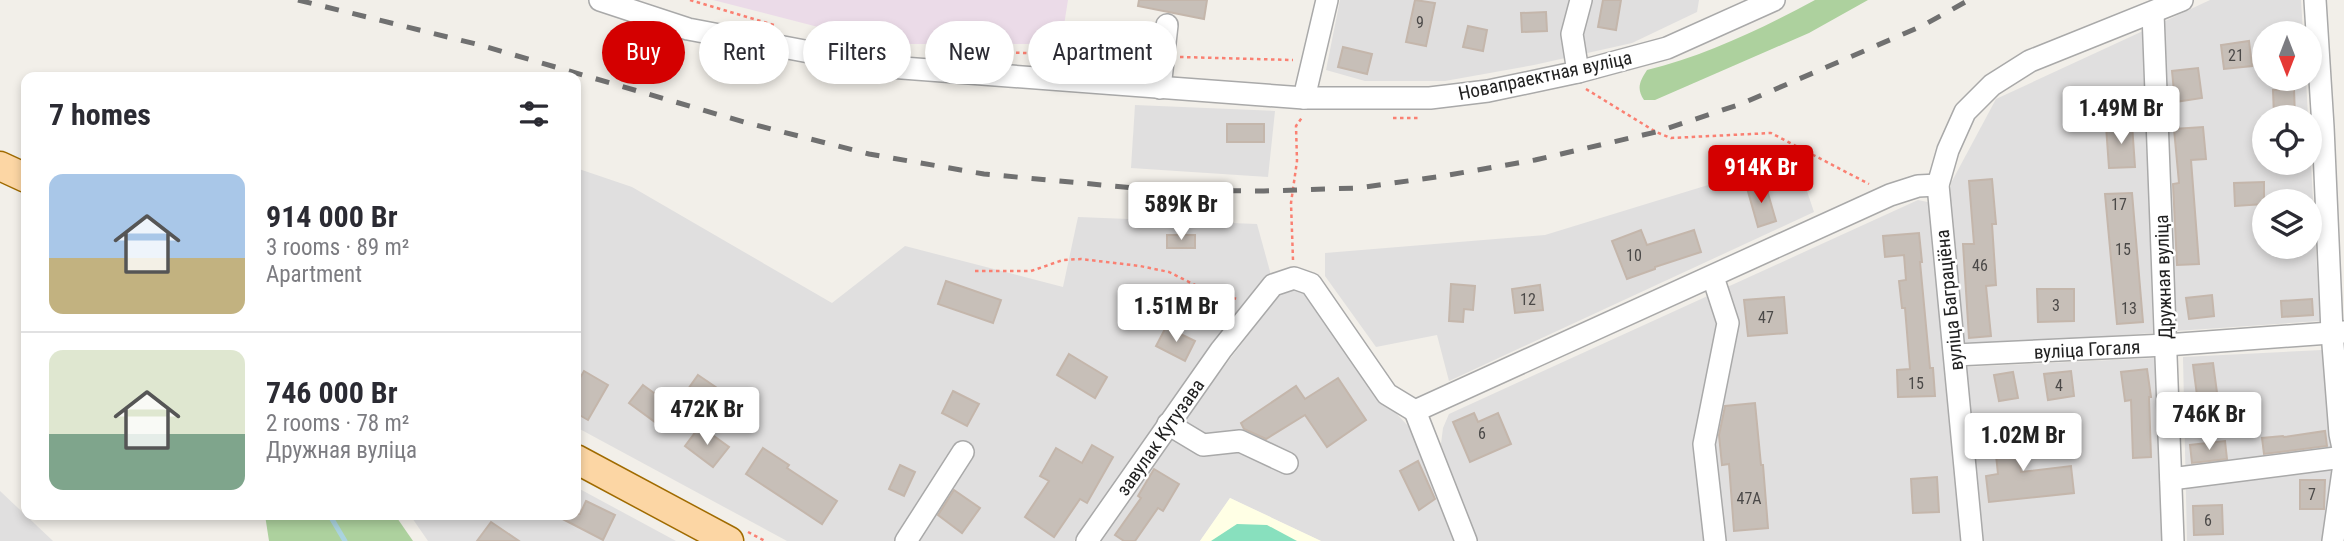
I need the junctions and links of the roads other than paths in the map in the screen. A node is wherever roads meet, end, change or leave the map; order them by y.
1 (600, 0) edge
2 (1327, 0) edge
3 (1581, 0) edge
4 (1774, 0) edge
5 (2182, 0) edge
6 (2315, 0) edge
7 (2153, 13) junction
8 (1578, 72) junction
9 (1160, 84) edge
10 (1160, 88) junction
11 (1309, 106) junction
12 (0, 166) edge
13 (21, 176) edge
14 (1938, 185) junction
15 (1713, 277) junction
16 (2338, 332) edge
17 (2166, 345) junction
18 (1955, 355) junction
19 (1415, 411) junction
20 (1168, 424) junction
21 (963, 452) dead end
22 (2344, 455) edge
23 (581, 461) edge
24 (1287, 463) dead end
25 (2344, 464) edge
26 (2171, 479) junction
27 (729, 541) edge
28 (906, 541) edge
29 (1087, 541) edge
30 (1466, 541) edge
31 (1716, 541) edge
32 (1972, 541) edge
33 (2173, 541) edge
34 (2333, 541) edge

1 - 10 street, Новапраектная вуліца
2 - 11 street
3 - 8 street
4 - 8 street, Новапраектная вуліца
5 - 7 street
6 - 16 street
7 - 14 street
7 - 17 street, Дружная вуліца
8 - 11 street, Новапраектная вуліца
9 - 10 street
10 - 11 street, Новапраектная вуліца
12 - 13 main road
14 - 15 street
14 - 18 street, вуліца Баграціёна
15 - 19 street
15 - 31 street
16 - 17 street, вуліца Гогаля
16 - 22 street
17 - 18 street, вуліца Гогаля
17 - 26 street, Дружная вуліца
18 - 32 street, вуліца Баграціёна
19 - 20 street, завулак Кутузава
19 - 30 street
20 - 24 street
20 - 29 street, завулак Кутузава
21 - 28 street
22 - 26 street
23 - 27 main road
25 - 34 street
26 - 33 street, Дружная вуліца

